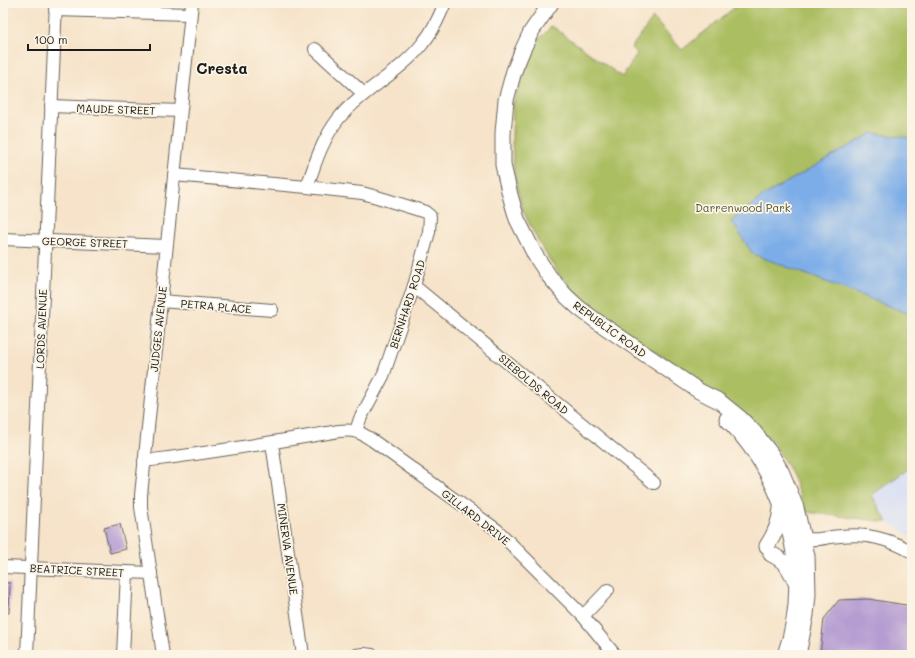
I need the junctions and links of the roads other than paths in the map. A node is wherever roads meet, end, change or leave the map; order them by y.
1 (445, 3) edge
2 (552, 4) edge
3 (55, 6) edge
4 (191, 9) edge
5 (315, 49) dead end
6 (364, 94) junction
7 (51, 106) junction
8 (180, 111) junction
9 (174, 175) junction
10 (307, 187) junction
11 (3, 239) edge
12 (45, 240) junction
13 (166, 246) junction
14 (414, 286) junction
15 (161, 301) junction
16 (272, 310) dead end
17 (699, 391) junction
18 (356, 431) junction
19 (272, 442) junction
20 (144, 461) junction
21 (654, 483) dead end
22 (781, 507) junction
23 (798, 543) junction
24 (912, 552) edge
25 (3, 567) edge
26 (31, 568) junction
27 (127, 573) junction
28 (151, 573) junction
29 (796, 584) junction
30 (608, 590) dead end
31 (583, 616) junction
32 (27, 655) edge
33 (123, 655) edge
34 (163, 655) edge
35 (303, 655) edge
36 (356, 655) edge
37 (372, 655) edge
38 (615, 655) edge
39 (785, 655) edge
40 (798, 655) edge

1 - 6 street
2 - 17 main road, REPUBLIC ROAD
3 - 4 street
3 - 7 street, LORDS AVENUE
4 - 8 street, JUDGES AVENUE
5 - 6 street
6 - 10 street
7 - 8 street, MAUDE STREET
7 - 12 street, LORDS AVENUE
8 - 9 street, JUDGES AVENUE
9 - 10 street, BERNHARD ROAD
9 - 13 street, JUDGES AVENUE
10 - 14 street, BERNHARD ROAD
11 - 12 street, GEORGE STREET
12 - 13 street, GEORGE STREET
12 - 26 street, LORDS AVENUE
13 - 15 street, JUDGES AVENUE
14 - 18 street, BERNHARD ROAD
14 - 21 street, SIEBOLDS ROAD
15 - 16 street, PETRA PLACE
15 - 20 street, JUDGES AVENUE
17 - 22 main road, REPUBLIC ROAD
17 - 23 main road, REPUBLIC ROAD
18 - 19 street
18 - 31 street, GILLARD DRIVE
19 - 20 street
19 - 35 street, MINERVA AVENUE
20 - 28 street, JUDGES AVENUE
22 - 23 main road, REPUBLIC ROAD
22 - 29 main road
23 - 24 street
23 - 29 main road, REPUBLIC ROAD
23 - 40 main road, REPUBLIC ROAD
25 - 26 street, BEATRICE STREET
26 - 27 street, BEATRICE STREET
26 - 32 street, LORDS AVENUE
27 - 28 street, BEATRICE STREET
27 - 33 street
28 - 34 street, JUDGES AVENUE
29 - 39 main road, REPUBLIC ROAD
30 - 31 street
31 - 38 street, GILLARD DRIVE
36 - 37 street

